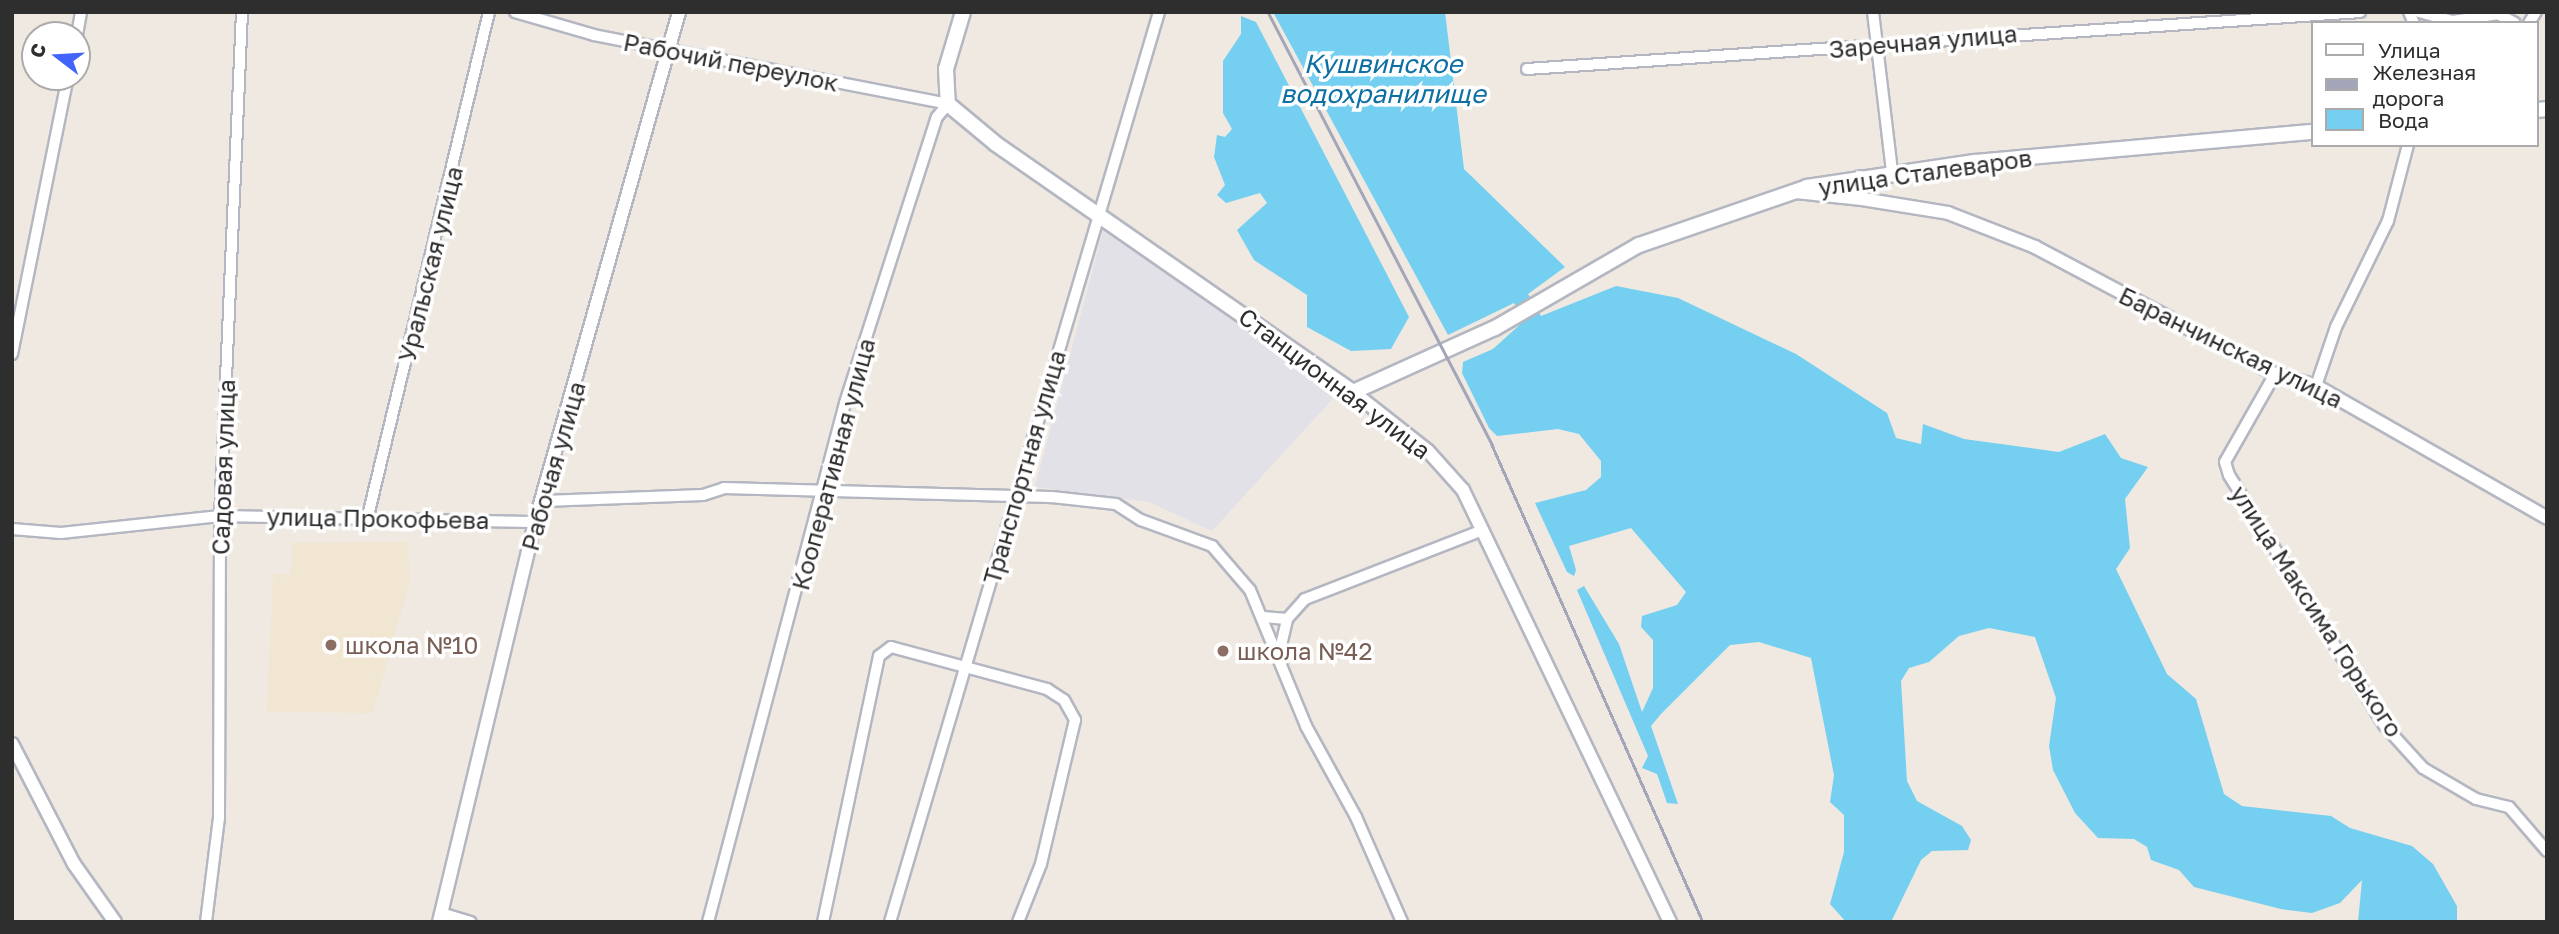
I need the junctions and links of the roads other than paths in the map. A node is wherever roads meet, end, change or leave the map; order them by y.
1 (242, 12) edge
2 (489, 12) edge
3 (515, 12) edge
4 (679, 12) edge
5 (963, 12) edge
6 (1159, 12) edge
7 (1873, 12) edge
8 (2360, 12) edge
9 (2419, 12) edge
10 (2453, 21) edge
11 (2453, 21) edge
12 (2512, 21) edge
13 (1875, 46) junction
14 (669, 47) junction
15 (1527, 69) dead end
16 (65, 91) edge
17 (948, 104) junction
18 (2310, 132) edge
19 (2407, 147) edge
20 (1892, 172) junction
21 (1860, 177) junction
22 (1791, 192) junction
23 (1862, 199) junction
24 (1100, 216) junction
25 (12, 354) edge
26 (2275, 374) junction
27 (2316, 386) junction
28 (1353, 392) junction
29 (820, 491) junction
30 (1014, 495) junction
31 (544, 501) junction
32 (220, 516) junction
33 (368, 516) junction
34 (2547, 518) edge
35 (534, 522) junction
36 (12, 529) edge
37 (1483, 530) junction
38 (1263, 617) junction
39 (1287, 620) junction
40 (1279, 653) junction
41 (964, 668) junction
42 (12, 744) edge
43 (2547, 851) edge
44 (440, 917) edge
45 (115, 922) edge
46 (206, 922) edge
47 (471, 922) edge
48 (708, 922) edge
49 (823, 922) edge
50 (890, 922) edge
51 (1017, 922) edge
52 (1402, 922) edge
53 (1670, 922) edge

1 - 32 street, Садовая улица
2 - 33 street, Уральская улица
3 - 14 street, Рабочий переулок
4 - 14 street, Рабочая улица
5 - 17 main road
6 - 24 street, Транспортная улица
7 - 13 street
8 - 13 street, Заречная улица
9 - 10 street
11 - 12 street
13 - 15 street, Заречная улица
13 - 20 street
14 - 17 street, Рабочий переулок
14 - 31 street, Рабочая улица
16 - 25 street
17 - 24 main road, Станционная улица
17 - 29 street, Кооперативная улица
18 - 20 main road, улица Сталеваров
19 - 27 street
20 - 21 main road, улица Сталеваров
21 - 22 main road, улица Сталеваров
21 - 23 street
22 - 23 street, Баранчинская улица
22 - 28 main road, улица Сталеваров
23 - 26 street, Баранчинская улица
24 - 28 main road, Станционная улица
24 - 30 street, Транспортная улица
26 - 27 street, Баранчинская улица
26 - 43 street, улица Максима Горького
27 - 34 street, Баранчинская улица
28 - 37 street, Станционная улица
29 - 30 street
29 - 31 street
29 - 48 street, Кооперативная улица
30 - 38 street
30 - 41 street, Транспортная улица
31 - 35 street, Рабочая улица
32 - 33 street, улица Прокофьева
32 - 36 street, улица Прокофьева
32 - 46 street, Садовая улица
33 - 35 street, улица Прокофьева
35 - 44 street, Рабочая улица
37 - 39 street
37 - 53 street, Станционная улица
38 - 39 street
38 - 40 street
39 - 40 street
40 - 52 street
41 - 49 street
41 - 50 street, Транспортная улица
41 - 51 street
42 - 45 street
44 - 47 street

